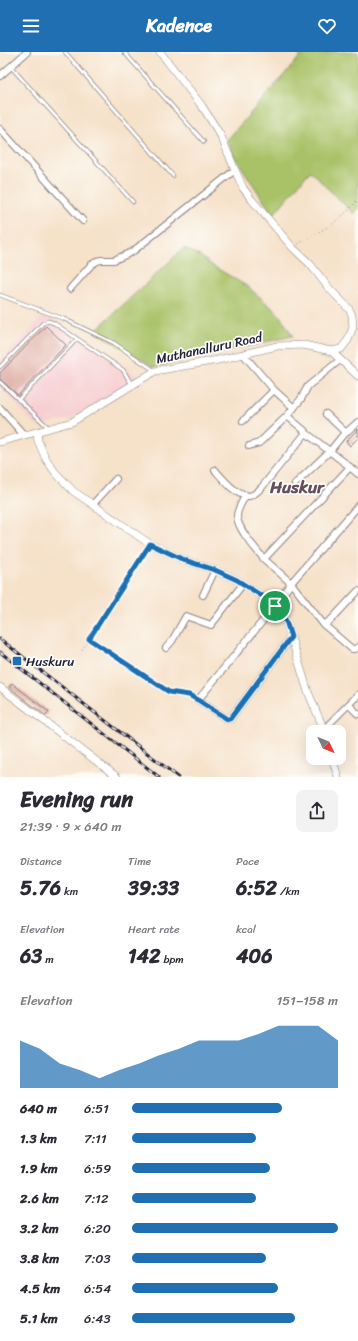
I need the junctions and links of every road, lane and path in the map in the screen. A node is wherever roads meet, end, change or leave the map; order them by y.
1 (27, 52) edge
2 (64, 52) edge
3 (124, 52) edge
4 (160, 52) edge
5 (11, 67) junction
6 (0, 76) edge
7 (0, 129) edge
8 (204, 142) dead end
9 (235, 170) junction
10 (174, 176) dead end
11 (358, 199) edge
12 (133, 202) dead end
13 (83, 222) dead end
14 (293, 248) junction
15 (70, 289) dead end
16 (0, 296) edge
17 (77, 339) junction
18 (331, 351) junction
19 (243, 354) junction
20 (340, 360) junction
21 (0, 367) edge
22 (155, 371) junction
23 (358, 376) edge
24 (0, 382) edge
25 (132, 385) junction
26 (274, 390) junction
27 (18, 400) junction
28 (0, 408) edge
29 (294, 408) junction
30 (326, 414) dead end
31 (287, 416) junction
32 (243, 421) dead end
33 (358, 422) edge
34 (49, 428) junction
35 (37, 432) junction
36 (306, 433) junction
37 (346, 433) junction
38 (24, 435) junction
39 (0, 442) edge
40 (249, 446) dead end
41 (330, 451) junction
42 (350, 467) junction
43 (214, 470) dead end
44 (358, 474) edge
45 (116, 478) dead end
46 (295, 484) dead end
47 (246, 496) junction
48 (93, 504) junction
49 (358, 506) edge
50 (150, 544) junction
51 (264, 559) junction
52 (215, 570) junction
53 (290, 583) junction
54 (243, 584) junction
55 (358, 591) edge
56 (203, 595) dead end
57 (275, 606) junction
58 (324, 625) junction
59 (291, 637) junction
60 (89, 639) junction
61 (358, 647) edge
62 (166, 648) dead end
63 (82, 650) dead end
64 (0, 687) edge
65 (358, 695) edge
66 (198, 700) junction
67 (349, 705) junction
68 (358, 714) edge
69 (322, 725) edge
70 (330, 725) edge
71 (334, 765) edge
72 (117, 777) edge
73 (338, 777) edge

1 - 5 street
2 - 10 lane
3 - 8 lane
4 - 9 street
5 - 6 street
5 - 12 lane
7 - 13 street
9 - 14 street
9 - 15 street
11 - 14 path
14 - 18 street
16 - 22 lane
17 - 21 lane
17 - 25 lane
17 - 27 lane
18 - 19 street, Muthanalluru Road
18 - 20 street
19 - 22 street, Muthanalluru Road
19 - 26 street
20 - 23 street
20 - 29 street
22 - 25 street, Muthanalluru Road
24 - 27 lane
25 - 34 street, Muthanalluru Road
26 - 29 street
26 - 32 street
27 - 34 lane
28 - 38 street
29 - 31 street
30 - 37 street
31 - 36 street
31 - 40 street
33 - 37 street
34 - 35 street, Muthanalluru Road
35 - 38 street, Muthanalluru Road
35 - 48 street
36 - 41 street
36 - 47 street
37 - 41 street
38 - 39 street, Muthanalluru Road
41 - 42 street
41 - 46 street
42 - 44 street
42 - 51 street
43 - 47 street
45 - 48 street
47 - 51 street
48 - 50 street
49 - 53 street
50 - 52 street
50 - 60 path
51 - 53 street
52 - 54 street
52 - 56 street
53 - 57 street
53 - 58 street
54 - 57 street
54 - 62 street
55 - 58 street
57 - 59 street
57 - 66 street
58 - 61 street
59 - 66 street
59 - 69 street
60 - 63 path
60 - 66 path
64 - 72 street
65 - 67 street
67 - 68 street
67 - 70 street
71 - 73 street

